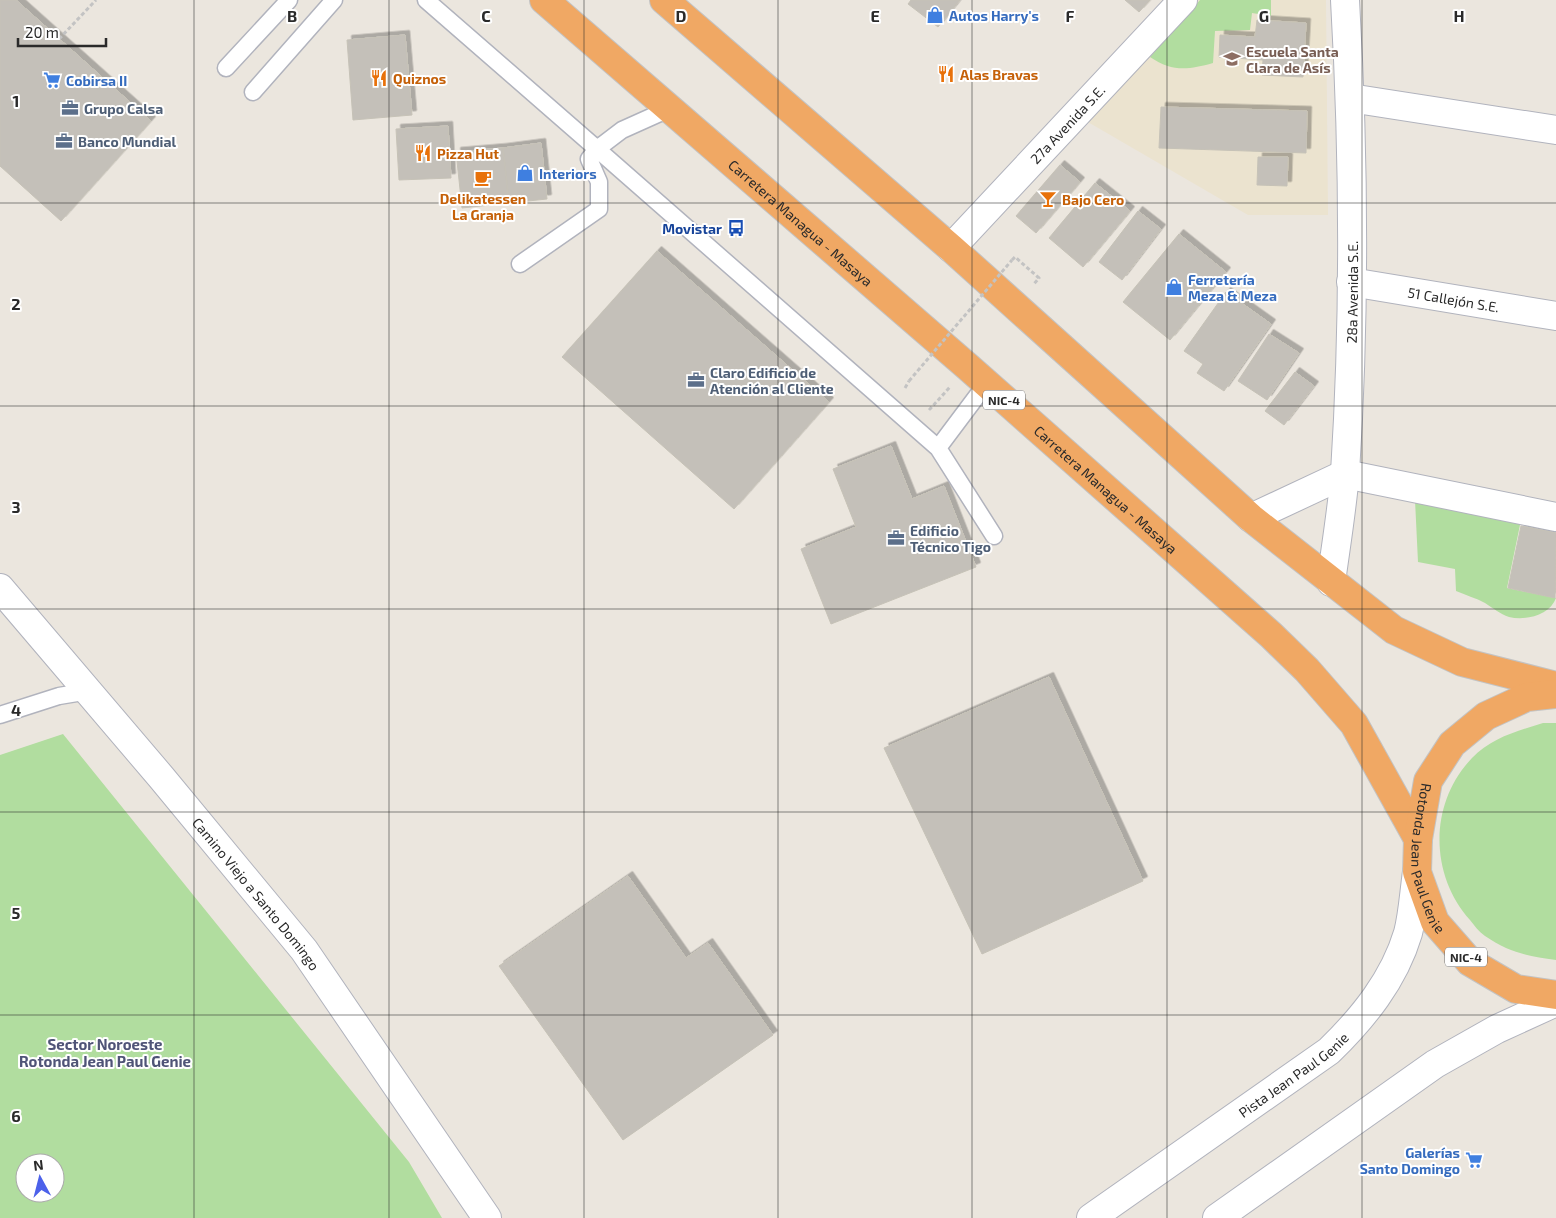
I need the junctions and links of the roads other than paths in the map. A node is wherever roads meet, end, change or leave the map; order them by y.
1 (289, 0) edge
2 (334, 0) edge
3 (426, 0) edge
4 (544, 0) edge
5 (664, 0) edge
6 (1182, 0) edge
7 (1345, 0) edge
8 (226, 68) dead end
9 (253, 92) dead end
10 (1350, 98) junction
11 (671, 108) junction
12 (1556, 130) edge
13 (597, 149) junction
14 (952, 248) junction
15 (520, 264) dead end
16 (1351, 282) junction
17 (1556, 316) edge
18 (986, 384) junction
19 (938, 448) junction
20 (1345, 474) junction
21 (1556, 517) edge
22 (1251, 518) junction
23 (994, 536) dead end
24 (1332, 582) junction
25 (0, 588) edge
26 (1556, 686) edge
27 (89, 691) junction
28 (1556, 694) edge
29 (0, 715) edge
30 (1418, 839) junction
31 (1417, 872) junction
32 (1556, 995) edge
33 (1556, 1002) edge
34 (487, 1218) edge
35 (1091, 1218) edge
36 (1217, 1218) edge

1 - 8 lane
2 - 9 lane
3 - 13 lane
4 - 11 highway, Carretera Managua - Masaya / NIC-4
5 - 14 highway
6 - 14 street, 27a Avenida S.E.
7 - 10 street, 28a Avenida S.E.
10 - 12 street
10 - 16 street, 28a Avenida S.E.
11 - 13 lane
11 - 18 highway, Carretera Managua - Masaya / NIC-4
13 - 15 lane
13 - 19 lane
14 - 22 highway
16 - 17 street, 51 Callejón S.E.
16 - 20 street, 28a Avenida S.E.
18 - 19 lane
18 - 30 highway, Carretera Managua - Masaya / NIC-4
19 - 23 lane
20 - 21 street
20 - 22 street
20 - 24 street, 28a Avenida S.E.
22 - 24 highway
24 - 26 highway
25 - 27 street, Camino Viejo a Santo Domingo
27 - 29 lane
27 - 34 street, Camino Viejo a Santo Domingo
28 - 30 highway, Rotonda Jean Paul Genie / NIC-4
30 - 31 highway, Rotonda Jean Paul Genie / NIC-4
31 - 32 highway, Rotonda Jean Paul Genie / NIC-4
31 - 35 street, Pista Jean Paul Genie
33 - 36 street

